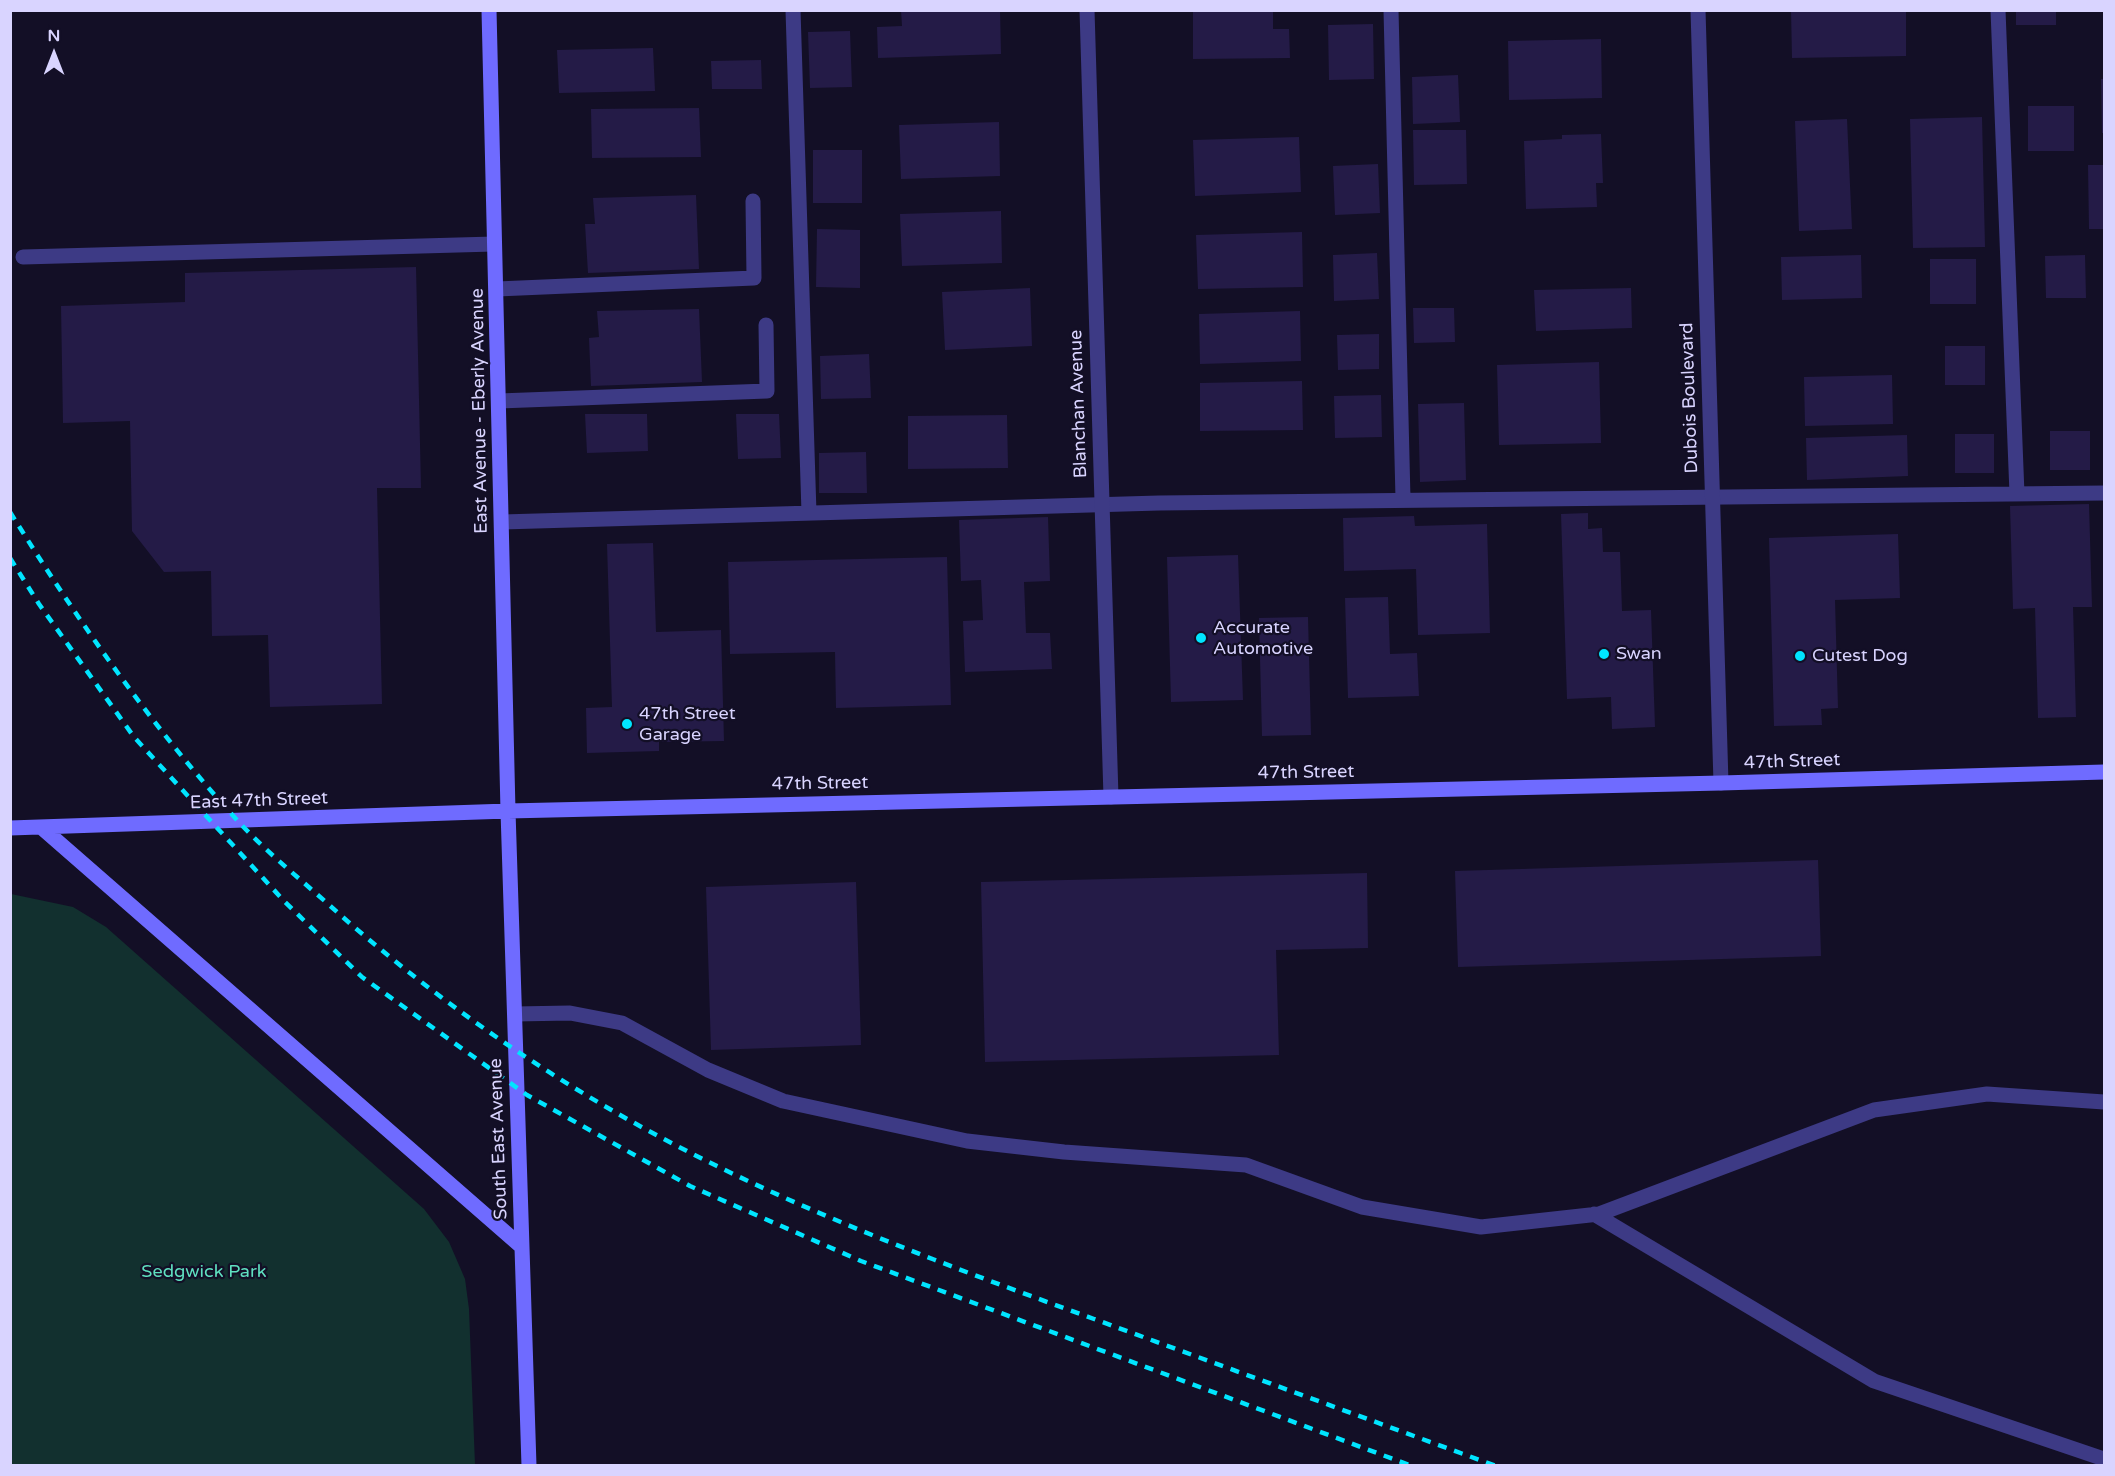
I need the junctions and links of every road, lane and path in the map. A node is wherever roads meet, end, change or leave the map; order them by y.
1 (489, 10) edge
2 (793, 10) edge
3 (1087, 10) edge
4 (1391, 10) edge
5 (1698, 10) edge
6 (1998, 10) edge
7 (753, 201) dead end
8 (494, 244) junction
9 (23, 257) dead end
10 (496, 289) junction
11 (766, 325) dead end
12 (499, 401) junction
13 (2104, 493) edge
14 (2017, 494) junction
15 (1712, 495) junction
16 (1403, 499) junction
17 (1102, 504) junction
18 (809, 513) junction
19 (502, 522) junction
20 (2104, 772) edge
21 (1721, 783) junction
22 (1111, 797) junction
23 (508, 810) junction
24 (41, 827) junction
25 (10, 828) edge
26 (515, 1014) junction
27 (2104, 1102) edge
28 (1594, 1214) junction
29 (522, 1247) junction
30 (2104, 1459) edge
31 (529, 1466) edge

1 - 8 main road, East Avenue - Eberly Avenue
2 - 18 street
3 - 17 street, Blanchan Avenue
4 - 16 street
5 - 15 street, Dubois Boulevard
6 - 14 street
7 - 10 street
8 - 9 street
8 - 10 main road, East Avenue - Eberly Avenue
10 - 12 main road, East Avenue - Eberly Avenue
11 - 12 street
12 - 19 main road, East Avenue - Eberly Avenue
13 - 14 street
14 - 15 street
15 - 16 street
15 - 21 street, Dubois Boulevard
16 - 17 street
17 - 18 street
17 - 22 street, Blanchan Avenue
18 - 19 street
19 - 23 main road, East Avenue - Eberly Avenue
20 - 21 main road, 47th Street
21 - 22 main road, 47th Street
22 - 23 main road, 47th Street
23 - 24 main road, East 47th Street
23 - 26 main road, South East Avenue
24 - 25 main road, East 47th Street
24 - 29 main road
26 - 28 street
26 - 29 main road, South East Avenue
27 - 28 street
28 - 30 street
29 - 31 main road, South East Avenue

